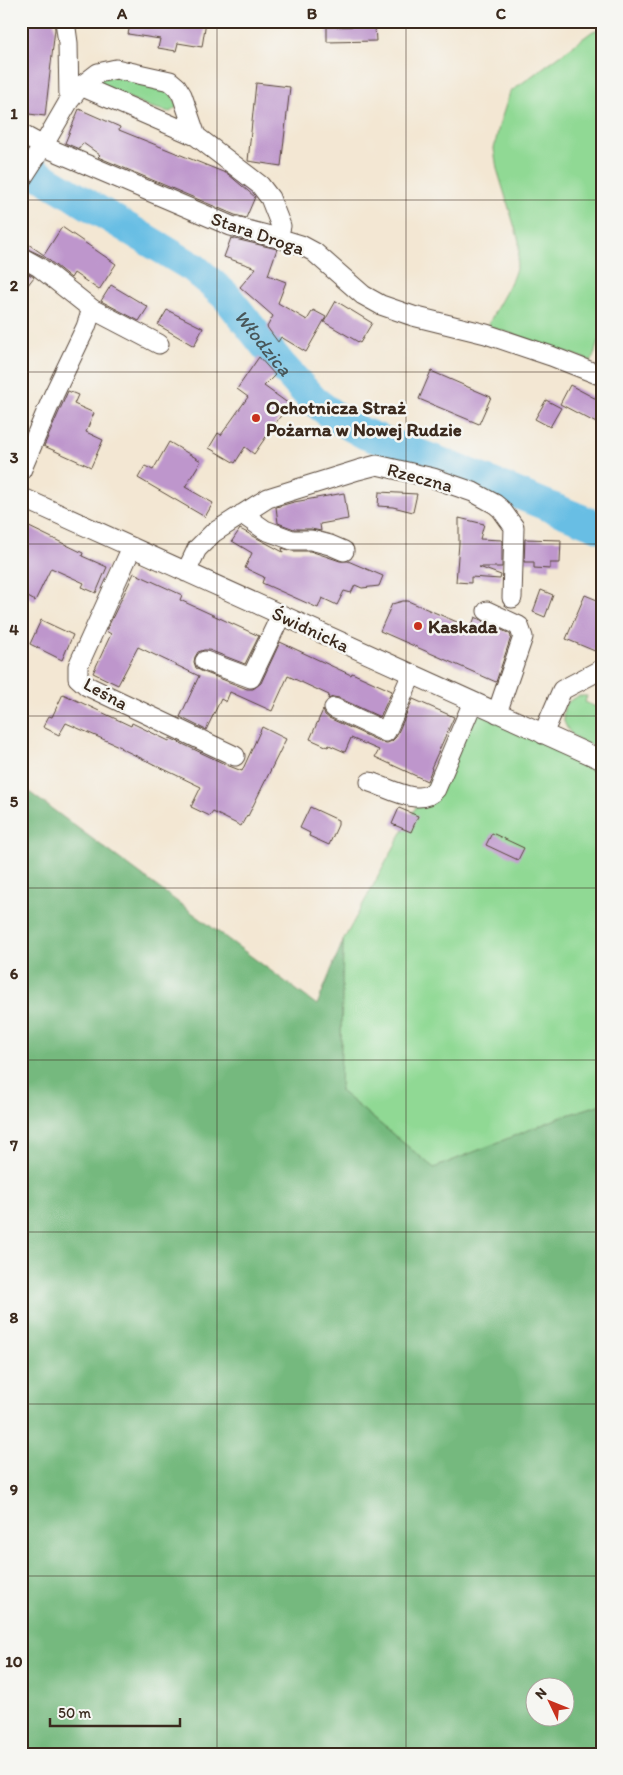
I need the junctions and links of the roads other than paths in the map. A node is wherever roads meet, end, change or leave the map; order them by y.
1 (65, 21) edge
2 (82, 86) junction
3 (69, 102) junction
4 (21, 134) edge
5 (196, 136) junction
6 (40, 151) junction
7 (22, 178) edge
8 (278, 238) junction
9 (21, 257) edge
10 (92, 309) junction
11 (159, 344) dead end
12 (602, 376) edge
13 (21, 471) edge
14 (21, 497) edge
15 (242, 514) junction
16 (132, 547) junction
17 (344, 551) dead end
18 (186, 572) junction
19 (512, 598) dead end
20 (487, 611) dead end
21 (281, 615) junction
22 (205, 661) dead end
23 (602, 669) edge
24 (412, 674) junction
25 (473, 702) junction
26 (334, 708) dead end
27 (497, 713) junction
28 (543, 734) junction
29 (235, 756) dead end
30 (602, 760) edge
31 (370, 782) dead end

1 - 3 street
2 - 3 street
2 - 5 street
2 - 5 street
3 - 6 street
4 - 6 street, Stara Droga
5 - 8 street
6 - 7 street
6 - 8 street, Stara Droga
8 - 12 street, Stara Droga
9 - 10 street
10 - 11 street
10 - 13 street
14 - 16 street, Świdnicka
15 - 17 street
15 - 18 street, Rzeczna
15 - 19 street, Rzeczna
16 - 18 street, Świdnicka
16 - 29 street, Leśna
18 - 21 street, Świdnicka
20 - 27 street
21 - 22 street
21 - 24 street, Świdnicka
23 - 28 street
24 - 25 street, Świdnicka
24 - 26 street
25 - 27 street, Świdnicka
25 - 31 street
27 - 28 street, Świdnicka
28 - 30 street, Świdnicka

